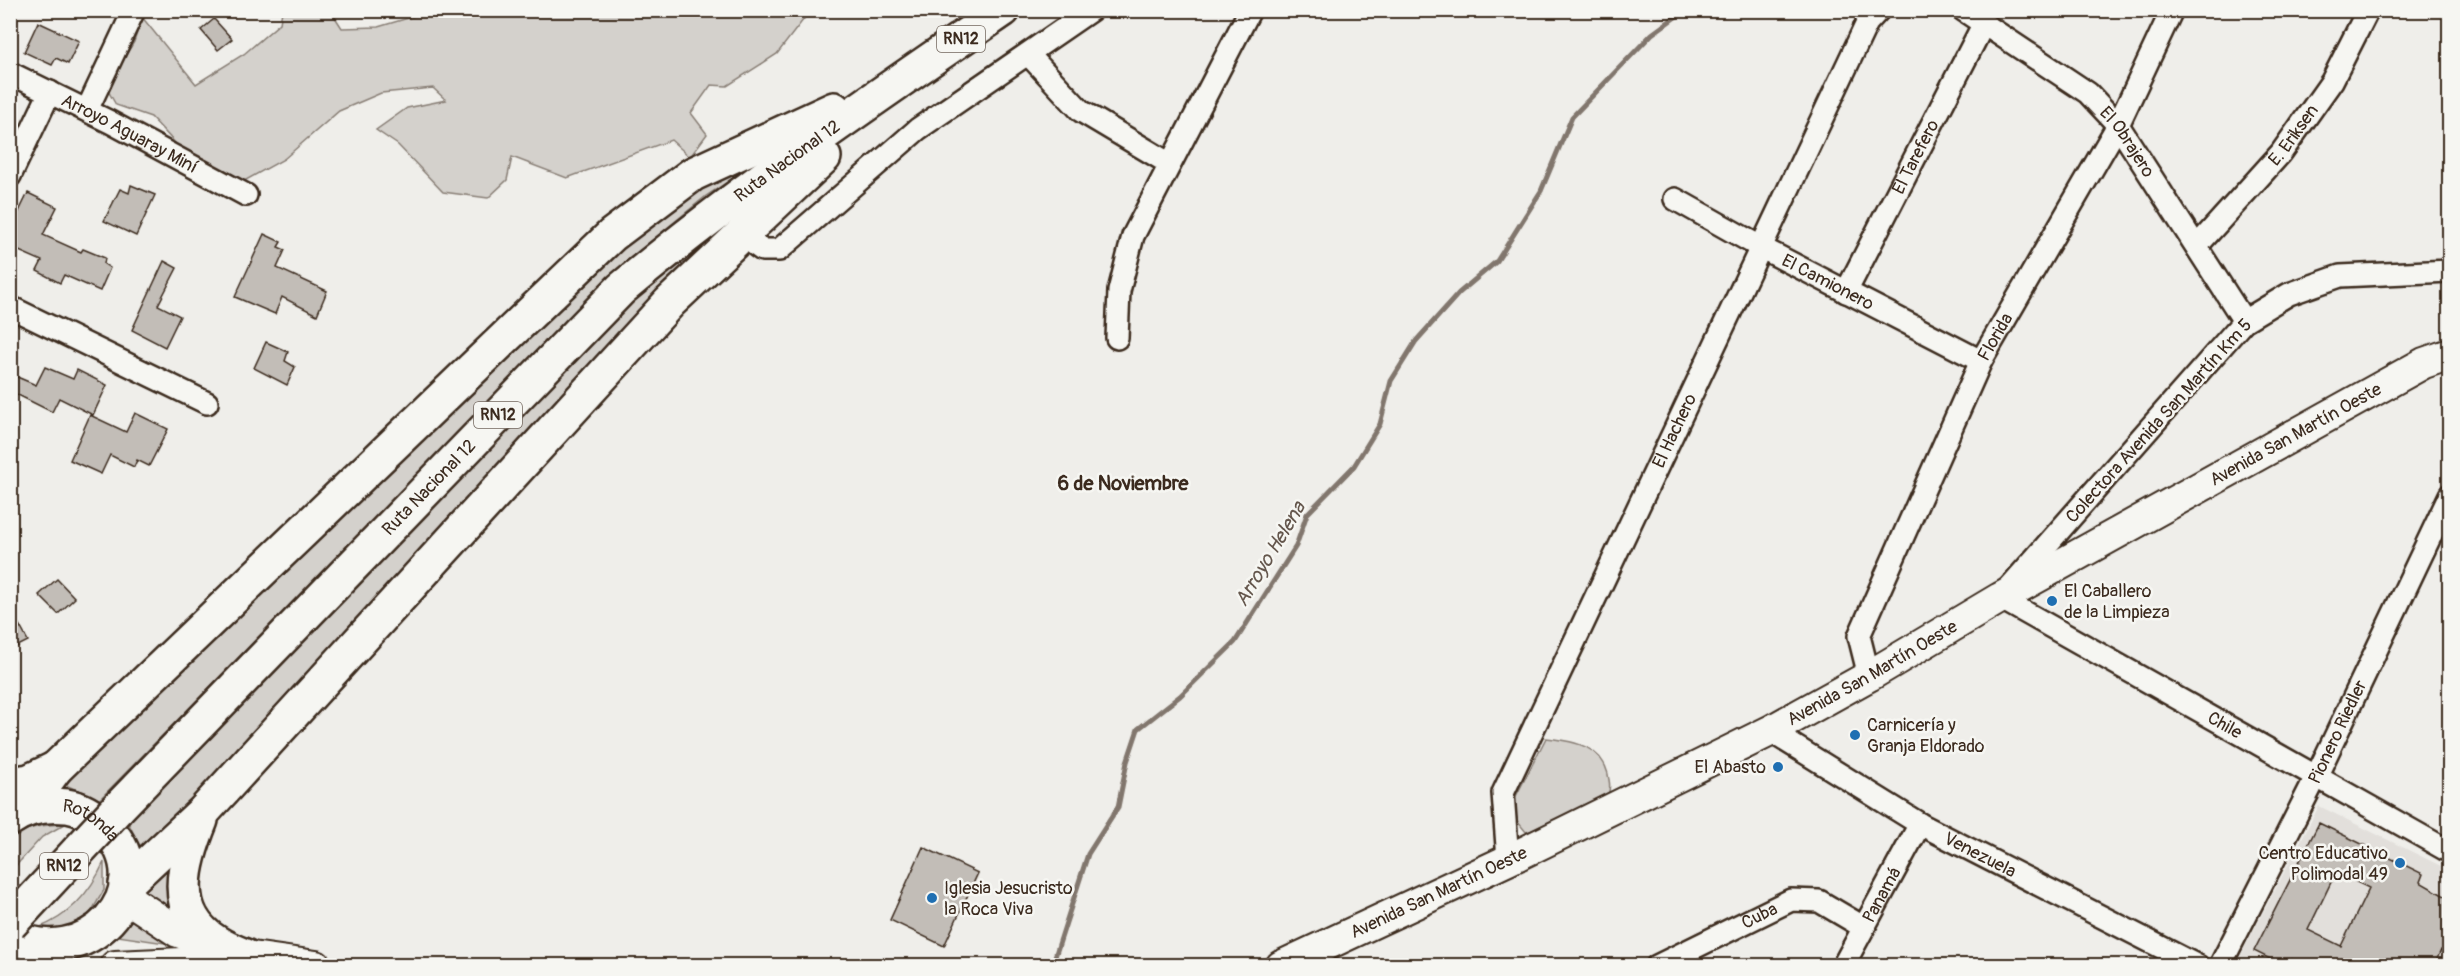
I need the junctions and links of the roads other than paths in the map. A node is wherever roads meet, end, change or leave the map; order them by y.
1 (134, 10) edge
2 (1003, 10) edge
3 (1091, 10) edge
4 (1250, 10) edge
5 (1879, 10) edge
6 (1963, 10) edge
7 (2172, 10) edge
8 (2368, 10) edge
9 (1984, 23) junction
10 (1028, 54) junction
11 (919, 67) junction
12 (10, 73) edge
13 (50, 92) junction
14 (87, 110) junction
15 (2118, 125) junction
16 (1170, 164) junction
17 (10, 176) edge
18 (246, 195) dead end
19 (1675, 199) dead end
20 (741, 236) junction
21 (2197, 246) junction
22 (1762, 248) junction
23 (2450, 271) edge
24 (1846, 292) junction
25 (10, 307) edge
26 (2244, 321) junction
27 (1117, 338) dead end
28 (2450, 354) edge
29 (1981, 361) junction
30 (207, 403) dead end
31 (2450, 495) edge
32 (2000, 598) junction
33 (1869, 676) junction
34 (1770, 731) junction
35 (2316, 777) junction
36 (15, 808) edge
37 (204, 811) junction
38 (1920, 824) junction
39 (2450, 852) edge
40 (1508, 860) junction
41 (125, 890) junction
42 (10, 924) edge
43 (1863, 927) junction
44 (10, 934) edge
45 (71, 952) edge
46 (252, 960) edge
47 (204, 962) junction
48 (115, 966) edge
49 (316, 966) edge
50 (1281, 966) edge
51 (1657, 966) edge
52 (1843, 966) edge
53 (2198, 966) edge
54 (2220, 966) edge

1 - 14 street
2 - 11 main road, Ruta Nacional 12 / RN12
3 - 10 street
4 - 16 street
5 - 22 street, El Hachero
6 - 9 street, El Obrajero
7 - 15 street, Florida
8 - 21 street, E. Eriksen
9 - 15 street, El Obrajero
9 - 24 street, El Tarefero
10 - 16 street
10 - 20 street
11 - 20 main road
11 - 36 main road
11 - 42 main road, Ruta Nacional 12 / RN12, bridge
12 - 13 street, Arroyo Aguaray Miní
13 - 14 street, Arroyo Aguaray Miní
13 - 17 street
14 - 18 street, Arroyo Aguaray Miní
15 - 21 street, El Obrajero
15 - 29 street, Florida
16 - 27 street
19 - 22 street, El Camionero
20 - 37 main road
21 - 26 street, El Obrajero
22 - 24 street, El Camionero
22 - 40 street, El Hachero
23 - 26 street, Colectora Avenida San Martín Km 5
24 - 29 street, El Camionero
25 - 30 street
26 - 32 street, Colectora Avenida San Martín Km 5
28 - 32 main road, Avenida San Martín Oeste
29 - 33 street, Florida
31 - 35 street, Pionero Riedler
32 - 33 main road, Avenida San Martín Oeste
32 - 35 street, Chile
33 - 34 main road, Avenida San Martín Oeste
34 - 38 street, Venezuela
34 - 40 main road, Avenida San Martín Oeste
35 - 39 street, Chile
35 - 54 street, Pionero Riedler
36 - 41 main road, Rotonda
37 - 41 main road
37 - 46 main road
38 - 43 street, Panamá
38 - 53 street, Venezuela
40 - 50 main road, Avenida San Martín Oeste
41 - 45 main road
41 - 46 main road
43 - 51 street, Cuba
43 - 52 street, Panamá
44 - 45 main road
45 - 47 main road
46 - 47 main road
46 - 49 main road
47 - 48 main road

